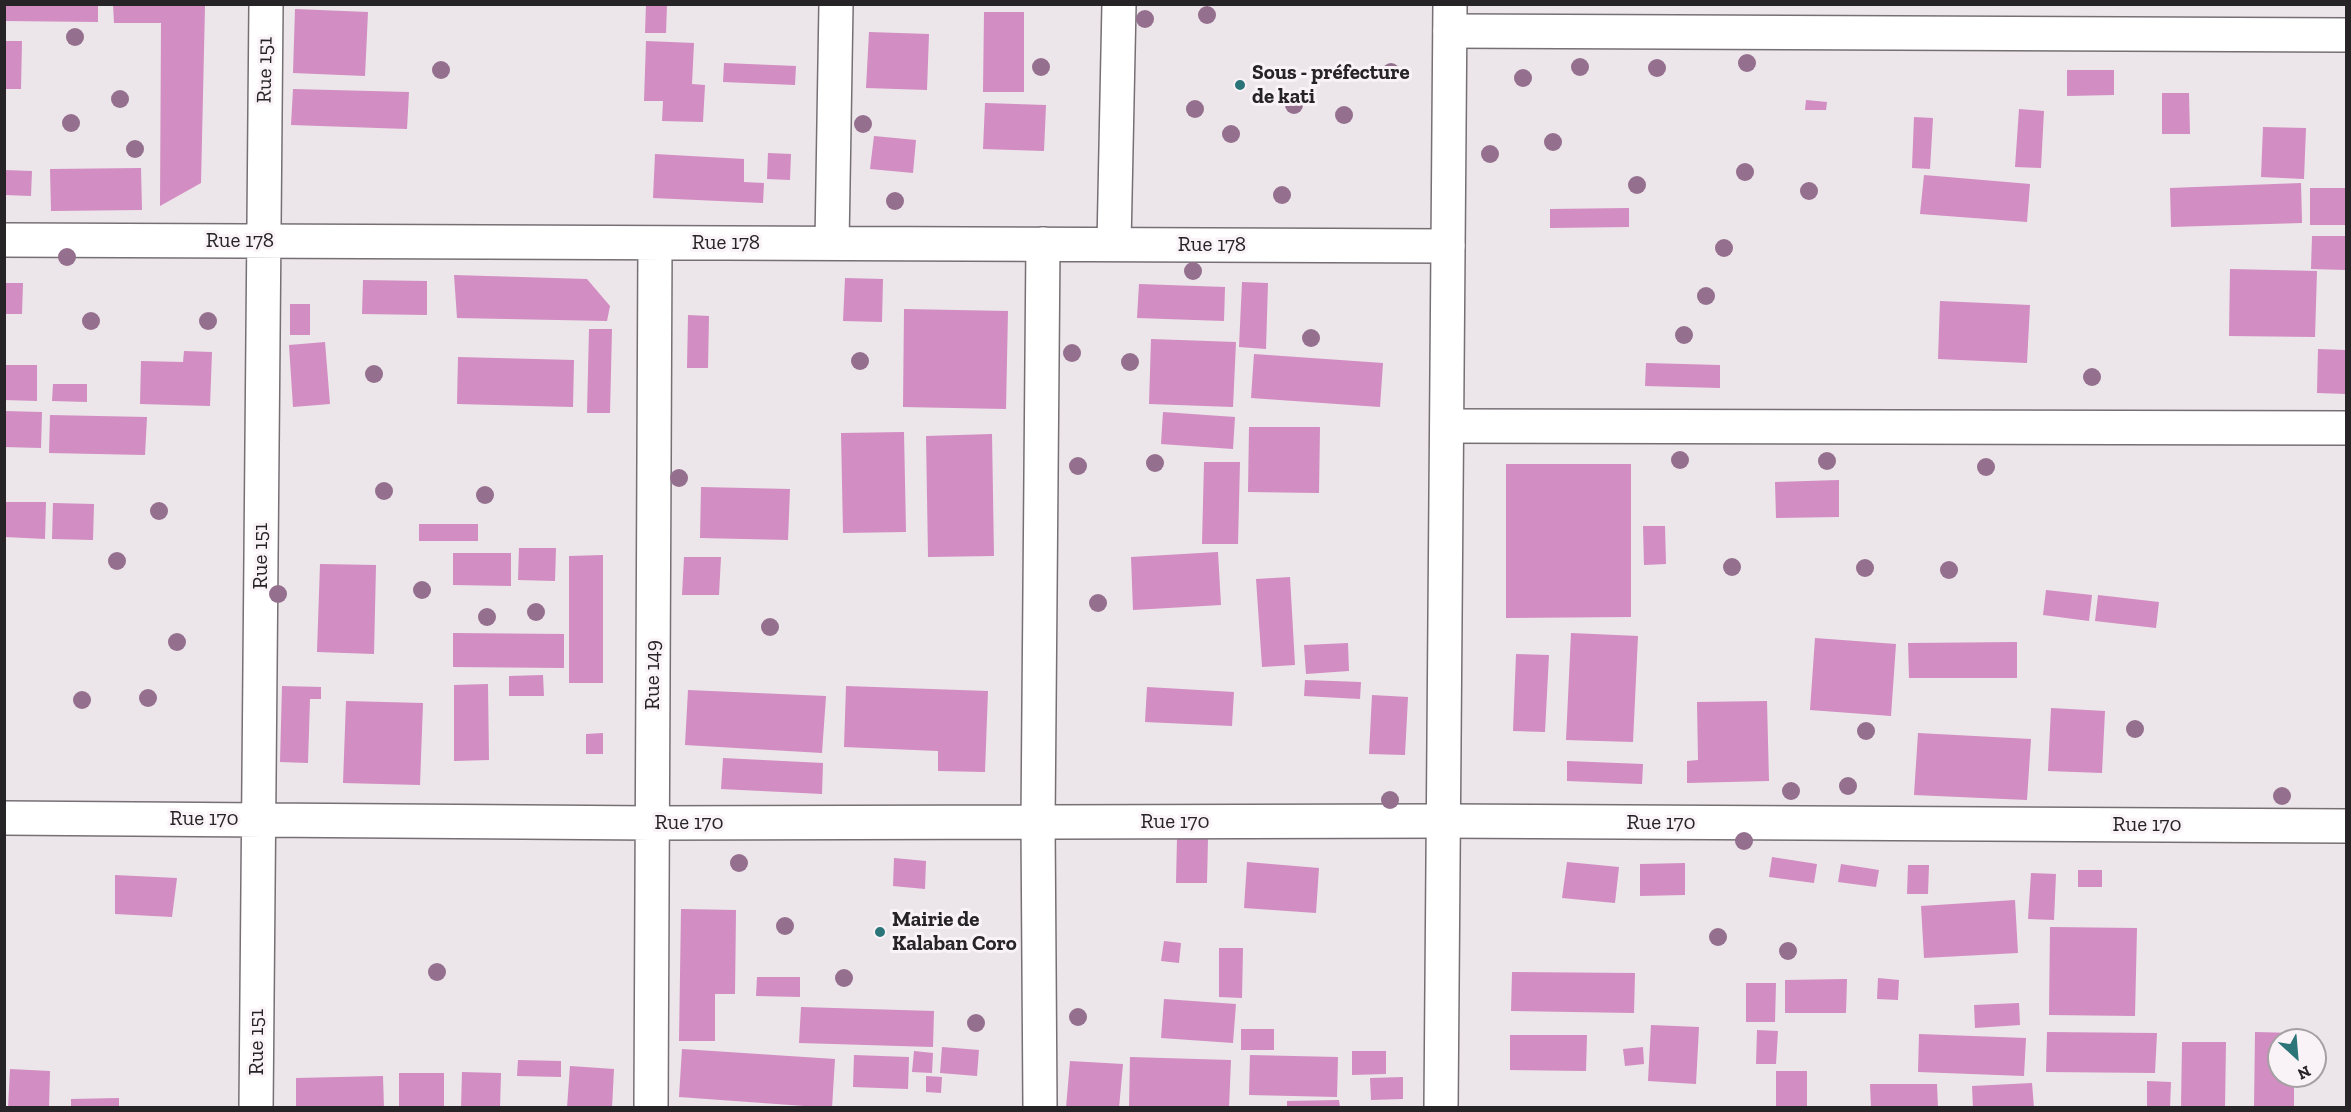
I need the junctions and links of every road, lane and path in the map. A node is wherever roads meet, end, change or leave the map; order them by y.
1 (266, 4) edge
2 (836, 4) edge
3 (1119, 4) edge
4 (1450, 18) edge
5 (2346, 34) edge
6 (4, 240) edge
7 (263, 241) junction
8 (655, 243) junction
9 (832, 243) junction
10 (1043, 244) junction
11 (1113, 244) junction
12 (1448, 246) junction
13 (1447, 426) junction
14 (2346, 428) edge
15 (4, 818) edge
16 (259, 819) junction
17 (1443, 821) junction
18 (1038, 822) junction
19 (652, 824) junction
20 (2346, 826) edge
21 (256, 1107) edge
22 (651, 1107) edge
23 (1040, 1107) edge
24 (1441, 1107) edge

1 - 7 street, Rue 151
2 - 9 street
3 - 11 street
4 - 5 street
4 - 12 street
6 - 7 street, Rue 178
7 - 8 street, Rue 178
7 - 16 street, Rue 151
8 - 9 street, Rue 178
8 - 19 street, Rue 149
9 - 10 street, Rue 178
10 - 11 street, Rue 178
10 - 18 street
11 - 12 street, Rue 178
12 - 13 street
13 - 14 street
13 - 17 street
15 - 16 street, Rue 170
16 - 19 street, Rue 170
16 - 21 street, Rue 151
17 - 18 street, Rue 170
17 - 20 street, Rue 170
17 - 24 street
18 - 19 street, Rue 170
18 - 23 street
19 - 22 street, Rue 149

